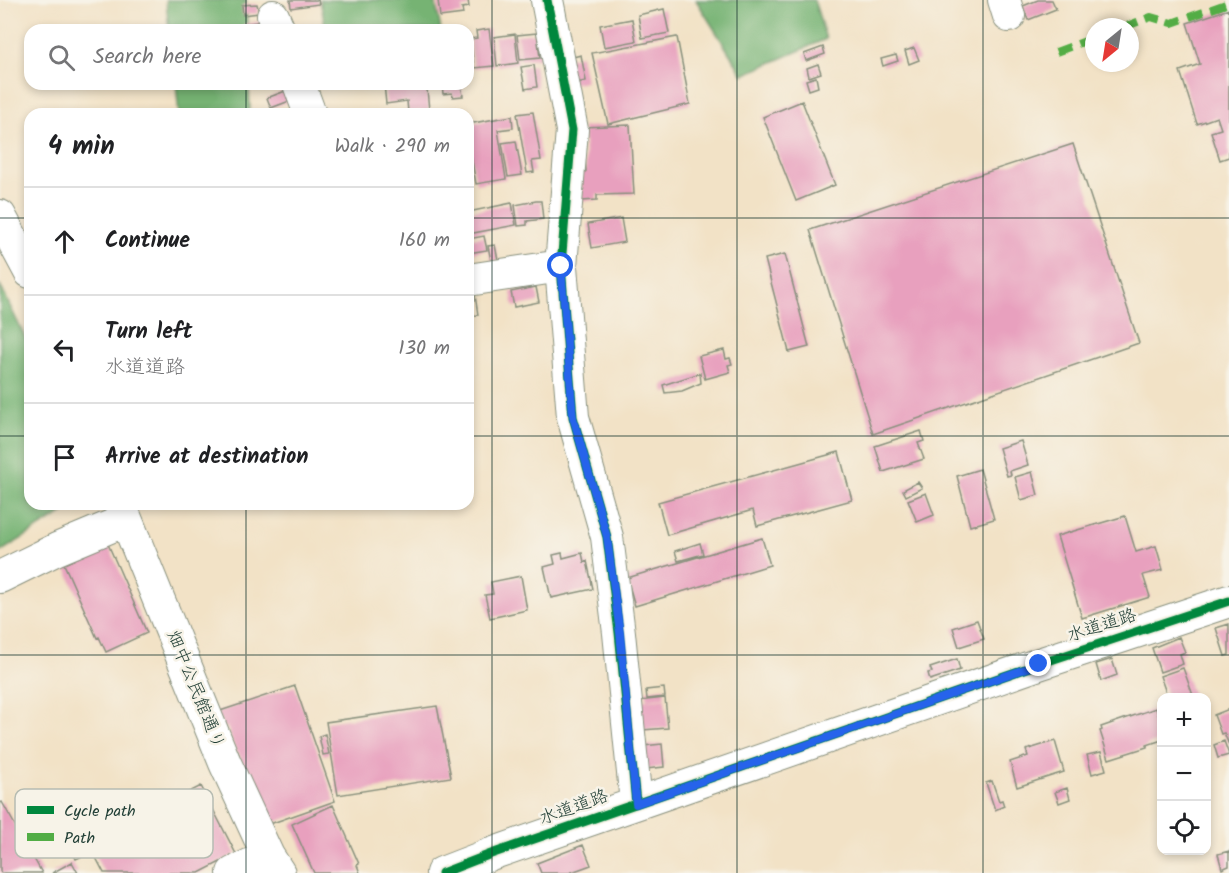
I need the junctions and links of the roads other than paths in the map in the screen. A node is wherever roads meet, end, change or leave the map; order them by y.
1 (547, 0) edge
2 (301, 90) edge
3 (308, 108) edge
4 (0, 216) edge
5 (24, 262) edge
6 (561, 266) junction
7 (474, 279) edge
8 (123, 512) edge
9 (0, 577) edge
10 (1229, 601) edge
11 (636, 804) junction
12 (496, 863) edge
13 (273, 865) edge
14 (233, 873) edge
15 (441, 873) edge

1 - 6 street
2 - 3 street
4 - 5 street
6 - 7 street
6 - 11 street
8 - 9 street
8 - 13 street, 畑中公民館通り
10 - 11 street, 水道道路
11 - 12 street, 水道道路
12 - 15 street, 水道道路
13 - 14 street

